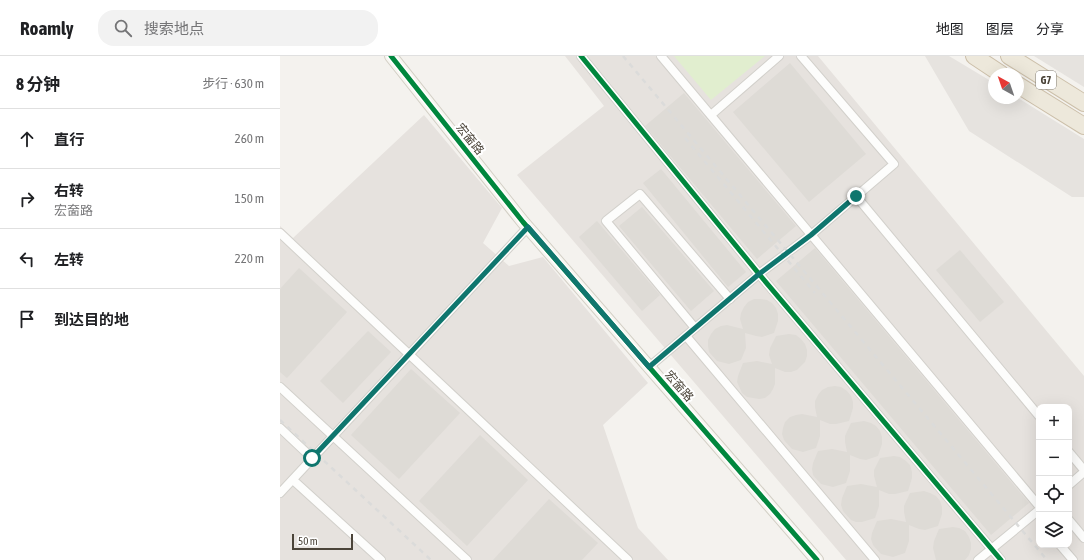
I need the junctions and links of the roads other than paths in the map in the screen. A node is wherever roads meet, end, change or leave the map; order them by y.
1 (391, 56) edge
2 (581, 56) edge
3 (661, 56) edge
4 (779, 56) edge
5 (801, 56) edge
6 (974, 56) edge
7 (1009, 56) edge
8 (992, 68) edge
9 (1024, 89) edge
10 (1084, 103) edge
11 (711, 115) junction
12 (1084, 126) edge
13 (856, 196) junction
14 (528, 227) junction
15 (280, 233) edge
16 (811, 235) junction
17 (759, 274) junction
18 (730, 299) junction
19 (696, 328) junction
20 (686, 336) junction
21 (409, 355) junction
22 (649, 367) junction
23 (280, 387) edge
24 (1036, 412) edge
25 (280, 428) edge
26 (333, 436) junction
27 (1072, 456) edge
28 (312, 458) junction
29 (1084, 471) edge
30 (293, 480) junction
31 (1072, 482) edge
32 (280, 493) edge
33 (1036, 502) edge
34 (1036, 516) edge
35 (1072, 524) edge
36 (1084, 538) edge
37 (1063, 548) edge
38 (992, 549) junction
39 (381, 560) edge
40 (467, 560) edge
41 (628, 560) edge
42 (817, 560) edge
43 (875, 560) edge
44 (978, 560) edge
45 (1001, 560) edge
46 (1073, 560) edge

1 - 14 street, 宏奤路
2 - 17 street
3 - 11 street
4 - 11 street
5 - 13 street
6 - 8 highway
7 - 10 highway, G7
9 - 12 highway, G7
11 - 16 street
13 - 16 street
13 - 24 street
14 - 21 street
14 - 22 street, 宏奤路
15 - 21 street
16 - 17 street
16 - 33 street
17 - 18 street
17 - 38 street
18 - 19 street
18 - 19 street
19 - 20 street
20 - 22 street
20 - 43 street
21 - 26 street
21 - 41 street
22 - 42 street, 宏奤路
23 - 26 street
25 - 28 street
26 - 28 street
26 - 40 street
27 - 29 street
28 - 30 street
29 - 31 street
30 - 32 street
30 - 39 street
34 - 38 street
35 - 36 street
37 - 46 street
38 - 44 street
38 - 45 street

